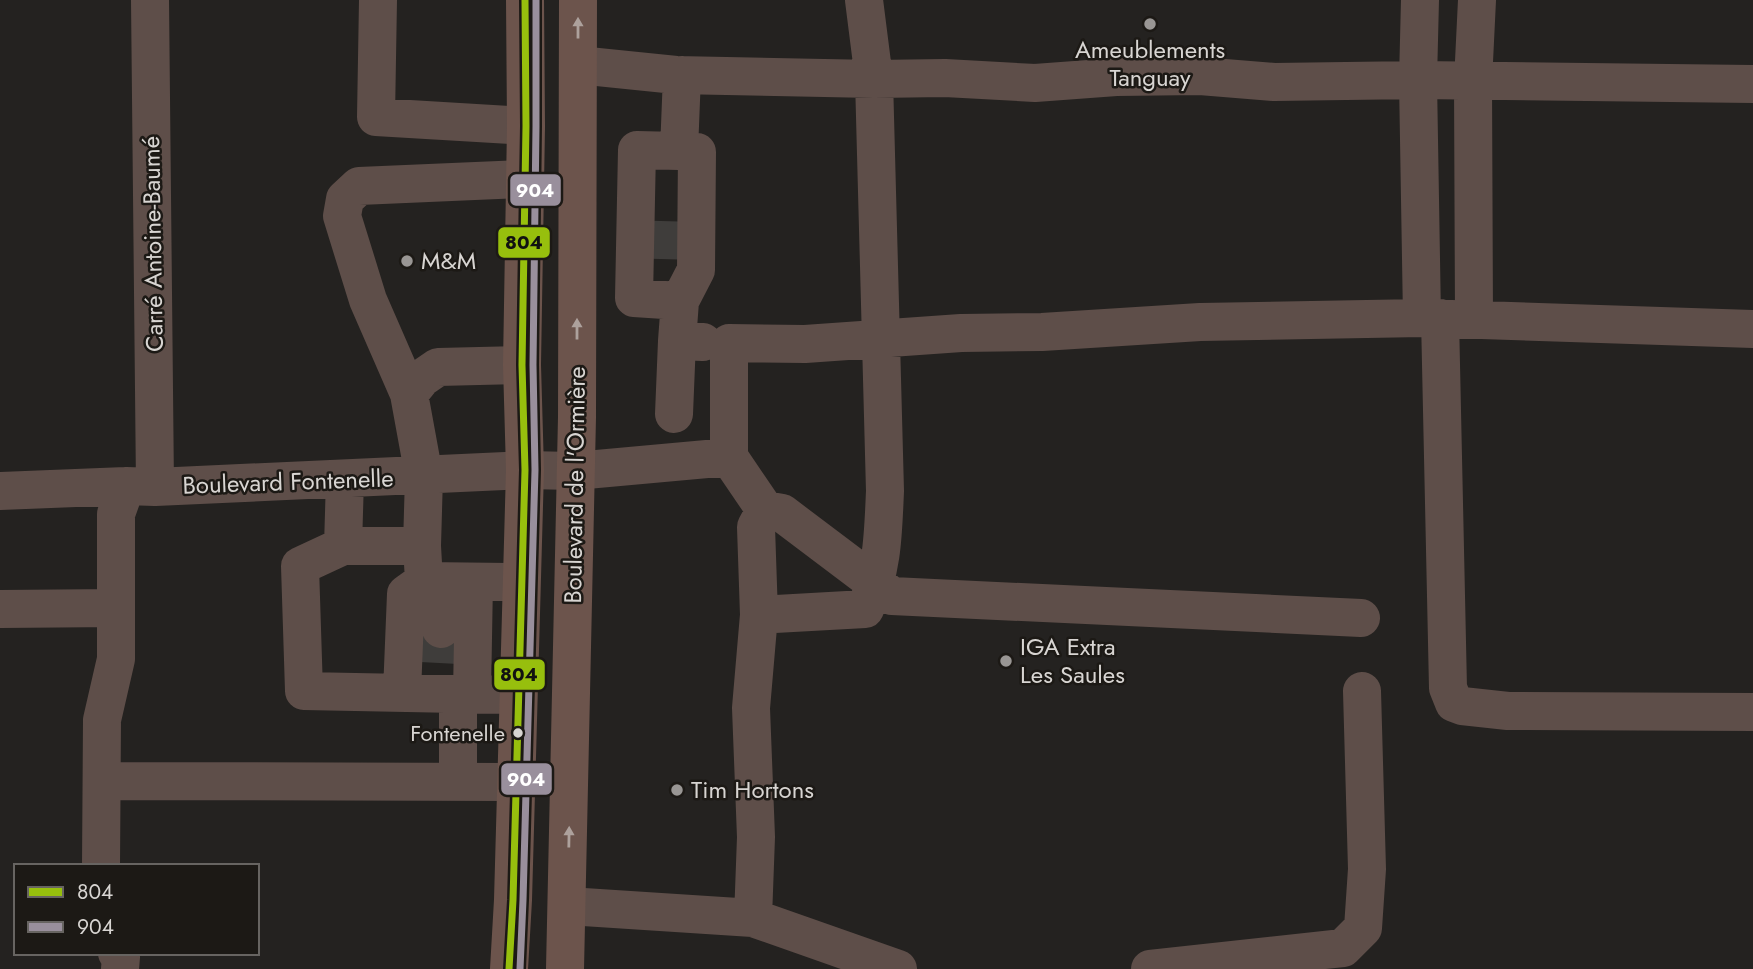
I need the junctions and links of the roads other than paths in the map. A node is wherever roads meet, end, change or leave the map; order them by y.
1 (150, 0) edge
2 (378, 0) edge
3 (524, 0) edge
4 (578, 0) edge
5 (864, 0) edge
6 (1420, 0) edge
7 (1477, 0) edge
8 (578, 65) junction
9 (682, 75) junction
10 (874, 79) junction
11 (1418, 80) junction
12 (1473, 82) junction
13 (1753, 84) edge
14 (526, 126) junction
15 (671, 151) junction
16 (524, 180) junction
17 (661, 219) tunnel mouth
18 (660, 259) tunnel mouth
19 (669, 300) junction
20 (1446, 318) junction
21 (1753, 329) edge
22 (881, 339) junction
23 (677, 341) junction
24 (729, 343) junction
25 (522, 365) junction
26 (409, 394) junction
27 (674, 414) dead end
28 (729, 457) junction
29 (525, 470) junction
30 (575, 471) junction
31 (424, 476) junction
32 (345, 479) junction
33 (141, 486) junction
34 (0, 491) edge
35 (765, 510) junction
36 (343, 546) junction
37 (441, 573) junction
38 (521, 582) junction
39 (876, 584) junction
40 (116, 608) junction
41 (0, 610) edge
42 (759, 615) junction
43 (1361, 618) dead end
44 (442, 677) junction
45 (1362, 691) dead end
46 (518, 695) junction
47 (1753, 712) edge
48 (102, 781) junction
49 (457, 781) junction
50 (515, 782) junction
51 (102, 864) edge
52 (568, 905) junction
53 (753, 918) junction
54 (509, 969) edge
55 (565, 969) edge
56 (898, 969) edge
57 (1150, 969) edge

1 - 33 street, Carré Antoine-Baumé
2 - 14 street
3 - 14 main road, Boulevard de l'Ormière
8 -> 4 main road, Boulevard de l'Ormière
5 - 10 street
6 - 11 street
7 - 12 street
8 - 9 street
30 -> 8 main road, Boulevard de l'Ormière
9 - 10 street
9 - 15 street
10 - 11 street
10 - 22 street
11 - 12 street
11 - 20 street
12 - 13 street
12 - 20 street
14 - 16 main road, Boulevard de l'Ormière
15 - 17 street
15 - 19 street
15 - 19 street
16 - 25 main road, Boulevard de l'Ormière
16 - 26 street
18 - 19 street
19 - 23 street
20 - 21 street
20 - 22 street
20 - 47 street
22 - 24 street
22 - 39 street
23 - 24 street
23 - 27 street
24 - 28 street
25 - 26 street
25 - 29 main road, Boulevard de l'Ormière
26 - 31 street
28 - 30 street, Boulevard Fontenelle
28 - 35 street
29 - 30 street, Boulevard Fontenelle
29 - 31 street, Boulevard Fontenelle
29 - 38 main road, Boulevard de l'Ormière
52 -> 30 main road, Boulevard de l'Ormière
31 - 32 street, Boulevard Fontenelle
31 - 37 street
32 - 33 street, Boulevard Fontenelle
32 - 36 street
33 - 34 street, Boulevard Fontenelle
33 - 40 street, Carré Antoine-Baumé
35 - 39 street
35 - 42 street
36 - 37 street
36 - 44 street
37 - 38 street
37 - 44 street
37 - 44 street
37 - 44 street
38 - 46 main road, Boulevard de l'Ormière
39 - 42 street
39 - 43 street
40 - 41 street
40 - 48 street, Carré Antoine-Baumé
42 - 53 street
44 - 46 street
44 - 49 street
45 - 57 street
46 - 50 main road, Boulevard de l'Ormière
48 - 49 street
48 - 51 street, Carré Antoine-Baumé
49 - 50 street
50 - 54 main road, Boulevard de l'Ormière
52 - 53 street
52 - 55 main road, Boulevard de l'Ormière
53 - 56 street

